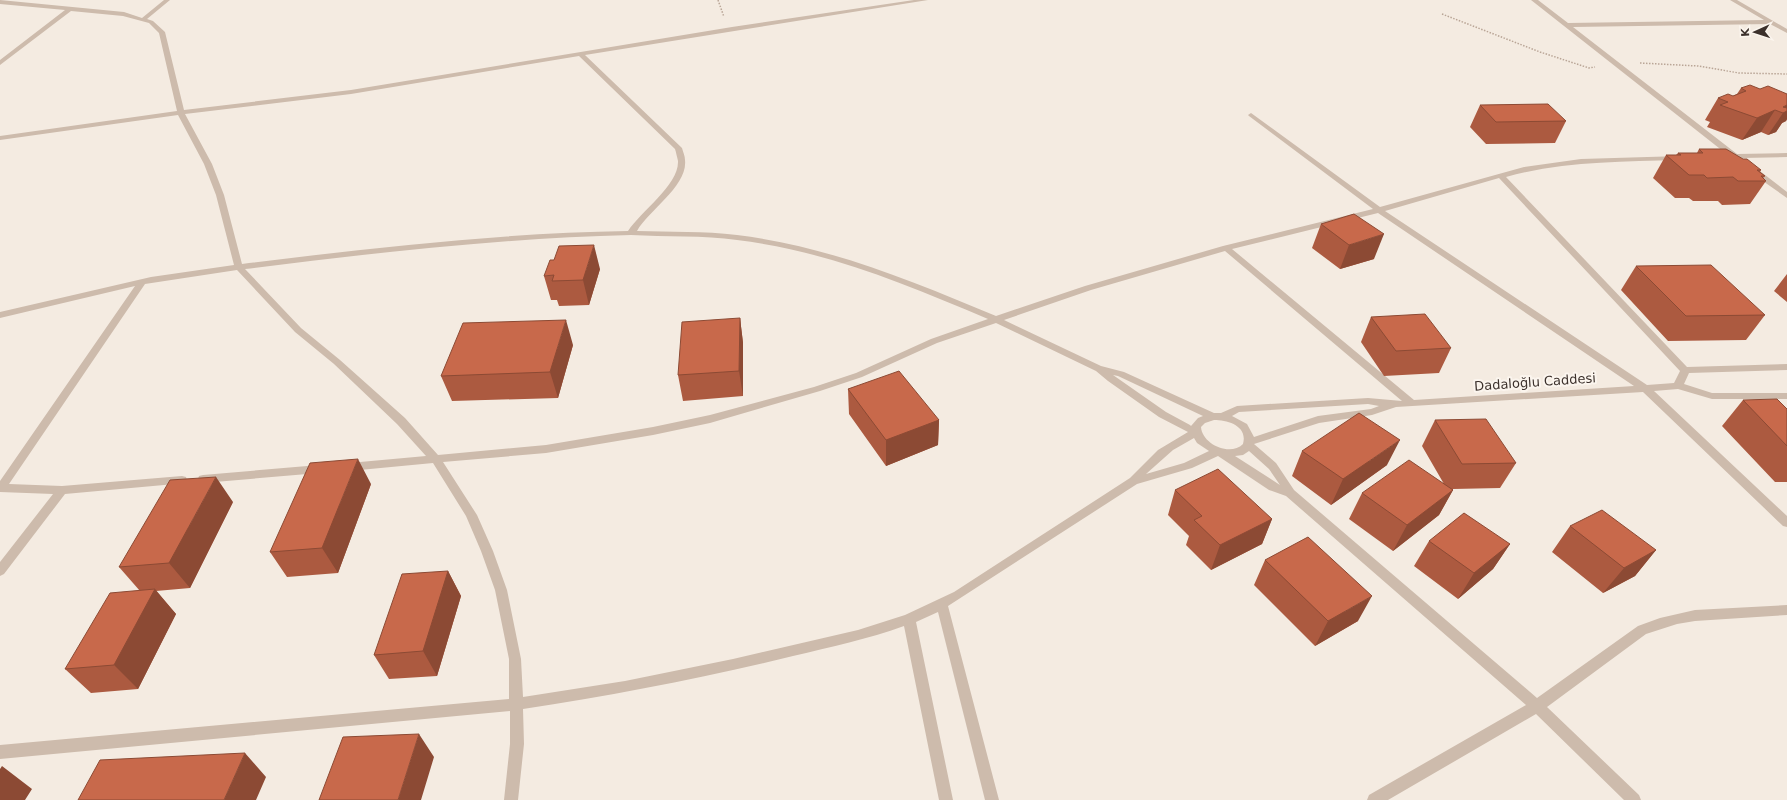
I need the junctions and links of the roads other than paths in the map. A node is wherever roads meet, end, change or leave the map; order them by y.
1 (167, 0) edge
2 (925, 0) edge
3 (1534, 0) edge
4 (1733, 0) edge
5 (0, 2) edge
6 (854, 5) dead end
7 (70, 8) junction
8 (844, 12) junction
9 (144, 19) junction
10 (1771, 22) junction
11 (1568, 26) junction
12 (1787, 32) edge
13 (581, 55) junction
14 (0, 63) edge
15 (181, 113) junction
16 (1251, 115) dead end
17 (0, 138) edge
18 (1787, 155) edge
19 (1735, 156) junction
20 (1721, 157) edge
21 (1685, 158) edge
22 (1500, 176) junction
23 (1787, 196) edge
24 (1379, 210) junction
25 (631, 233) junction
26 (1226, 248) junction
27 (240, 267) junction
28 (142, 282) junction
29 (0, 315) edge
30 (997, 320) junction
31 (1787, 367) edge
32 (1098, 368) junction
33 (1685, 370) junction
34 (1678, 386) junction
35 (1646, 389) junction
36 (1787, 396) edge
37 (1394, 404) junction
38 (1412, 404) junction
39 (1218, 416) junction
40 (1196, 432) junction
41 (1248, 443) junction
42 (1220, 452) junction
43 (436, 460) junction
44 (1134, 481) junction
45 (0, 488) edge
46 (62, 490) junction
47 (1290, 493) junction
48 (1787, 523) edge
49 (0, 571) edge
50 (942, 605) junction
51 (1787, 610) edge
52 (909, 619) junction
53 (516, 704) junction
54 (1537, 706) junction
55 (0, 752) edge
56 (511, 800) edge
57 (946, 800) edge
58 (992, 800) edge
59 (1374, 800) edge
60 (1634, 800) edge

1 - 9 street
2 - 8 street
3 - 11 street
4 - 10 street
5 - 7 street
6 - 8 street
7 - 9 street
7 - 14 street
8 - 13 street
9 - 15 street
10 - 11 street
10 - 12 street
11 - 19 street
13 - 15 street
13 - 25 street
15 - 17 street
15 - 27 street
16 - 24 street
18 - 19 street
19 - 20 street
19 - 23 street
21 - 22 street
22 - 24 street
22 - 33 street
24 - 26 street
24 - 35 street
25 - 27 street
25 - 30 street
26 - 30 street
26 - 38 street
27 - 28 street
27 - 43 street
28 - 29 street
28 - 45 street
30 - 32 street
30 - 43 street
31 - 33 street
32 - 39 street
32 - 40 street
33 - 34 street
34 - 35 street, Dadaloğlu Caddesi
34 - 36 street, Dadaloğlu Caddesi
35 - 38 street, Dadaloğlu Caddesi
35 - 48 street
37 - 38 street, Dadaloğlu Caddesi
37 - 39 street, Dadaloğlu Caddesi
37 - 41 street, Dadaloğlu Caddesi
39 - 40 street
39 - 41 street
40 - 42 street
40 - 44 street
41 - 42 street
41 - 47 street
42 - 44 street
42 - 47 street
43 - 46 street
43 - 53 street
44 - 50 street
45 - 46 street
46 - 49 street
47 - 54 street
50 - 52 street
50 - 58 street
51 - 54 street
52 - 53 street
52 - 57 street
53 - 55 street
53 - 56 street
54 - 59 street
54 - 60 street

